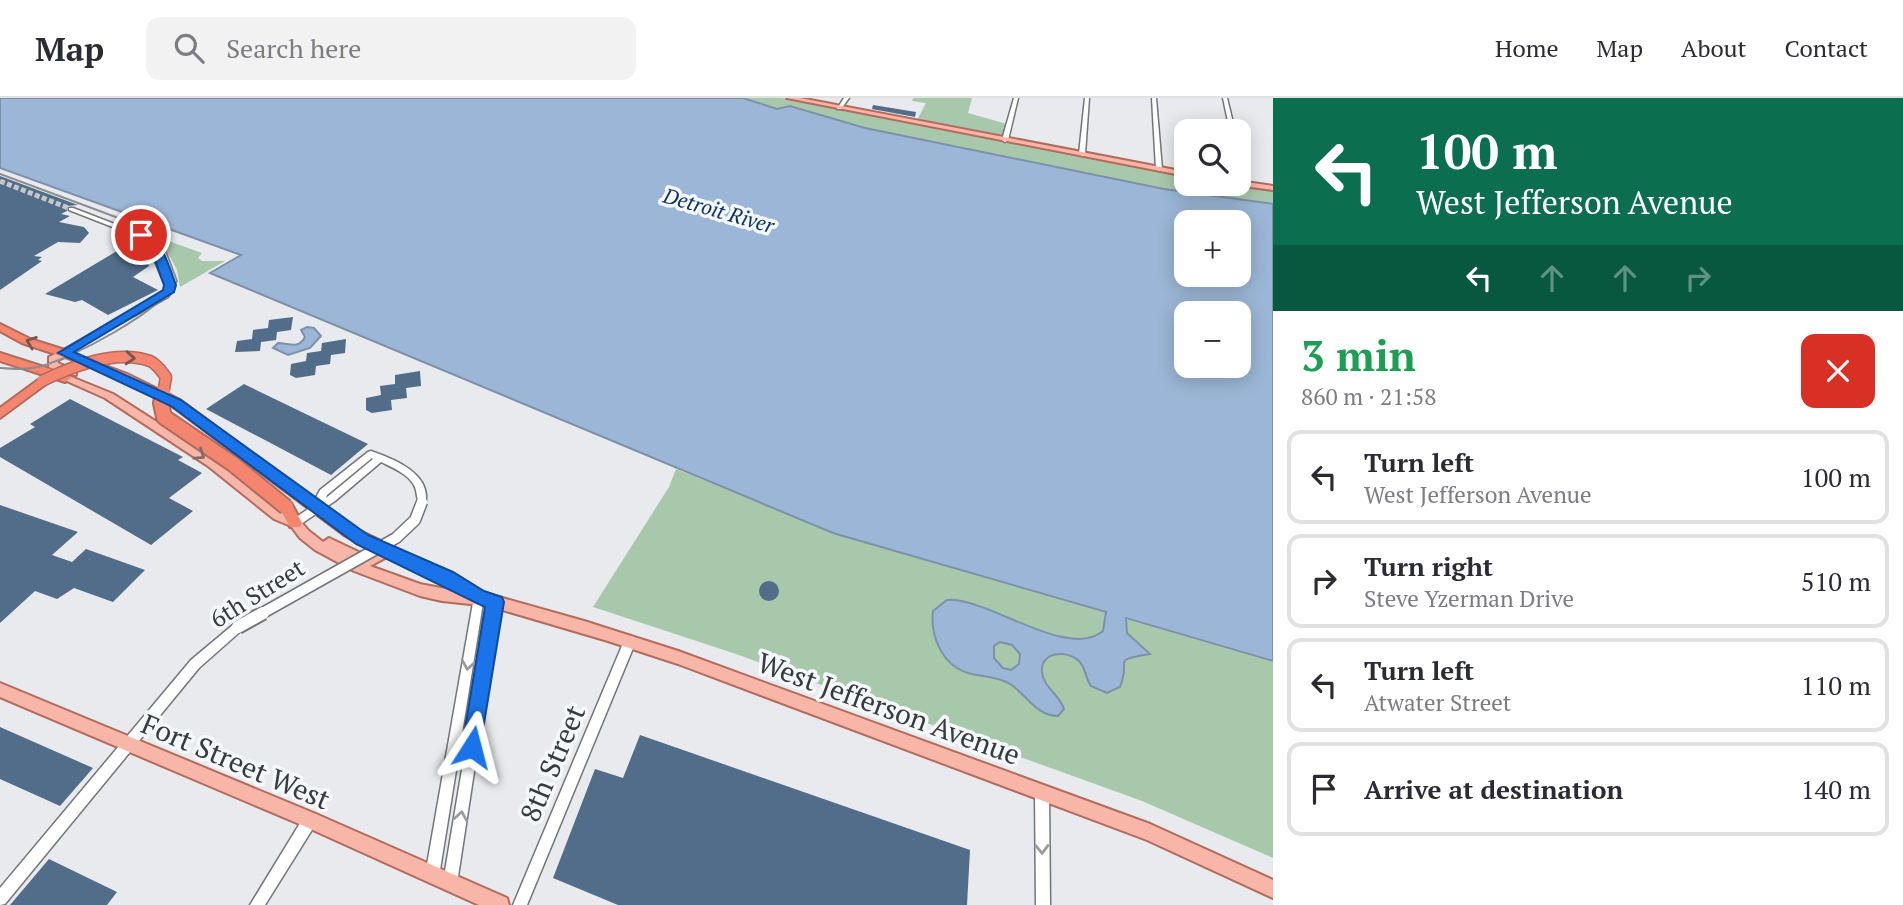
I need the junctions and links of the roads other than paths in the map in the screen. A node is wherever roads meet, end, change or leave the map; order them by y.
1 (790, 98) edge
2 (847, 98) edge
3 (1016, 98) edge
4 (1087, 98) edge
5 (1154, 98) edge
6 (1225, 98) edge
7 (839, 108) junction
8 (1230, 119) edge
9 (1005, 140) junction
10 (1082, 154) junction
11 (1159, 169) junction
12 (1174, 172) edge
13 (1251, 184) edge
14 (1273, 188) edge
15 (71, 209) tunnel mouth
16 (0, 327) edge
17 (64, 353) junction
18 (0, 357) edge
19 (65, 378) joint
20 (108, 396) junction
21 (0, 414) edge
22 (316, 507) junction
23 (295, 523) junction
24 (309, 538) junction
25 (374, 547) junction
26 (479, 597) junction
27 (495, 602) junction
28 (630, 641) junction
29 (0, 690) edge
30 (129, 743) junction
31 (1042, 793) junction
32 (310, 820) junction
33 (432, 876) junction
34 (450, 883) junction
35 (1273, 890) edge
36 (0, 899) edge
37 (257, 905) edge
38 (500, 905) edge
39 (520, 905) edge
40 (1043, 905) edge

1 - 7 main road
2 - 7 street
3 - 9 street
4 - 10 street
5 - 11 street
6 - 8 street
7 - 9 main road
9 - 10 main road
10 - 11 main road
11 - 12 main road
13 - 14 main road
15 - 17 street
17 -> 16 highway
17 - 20 main road
17 - 22 main road, West Jefferson Avenue
18 - 19 highway
19 - 20 main road, West Jefferson Avenue
20 -> 23 main road, West Jefferson Avenue
21 -> 23 highway, bridge
22 - 23 street
22 - 25 main road, West Jefferson Avenue
22 - 30 street, 6th Street, bridge
23 - 24 main road, West Jefferson Avenue
24 - 25 main road
24 - 26 main road, West Jefferson Avenue
25 - 26 main road, West Jefferson Avenue
26 - 27 main road, West Jefferson Avenue
26 -> 33 street
27 - 28 main road, West Jefferson Avenue
34 -> 27 street
28 - 31 main road, West Jefferson Avenue
28 - 39 street, 8th Street
29 - 30 main road, Fort Street West
30 - 32 main road, Fort Street West
30 - 36 street, 6th Street
31 - 35 main road, West Jefferson Avenue
31 -> 40 street
32 - 33 main road, Fort Street West
32 - 37 street
33 - 34 main road, Fort Street West
34 - 38 main road, Fort Street West

